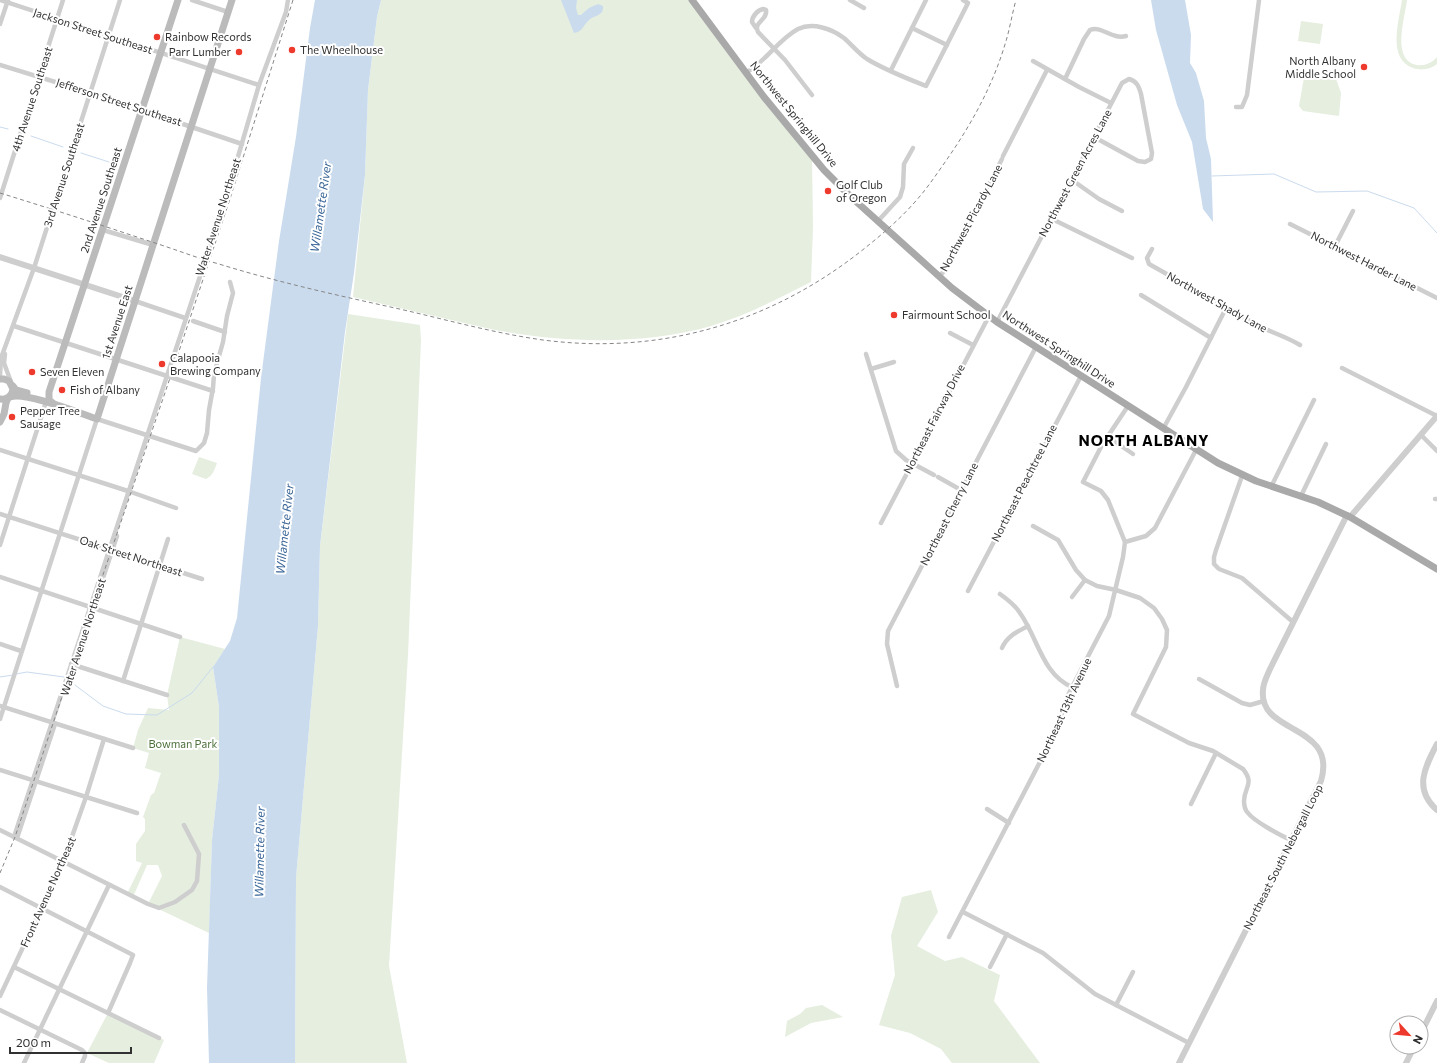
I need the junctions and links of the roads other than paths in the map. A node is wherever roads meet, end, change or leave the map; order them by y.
1 (0, 0) edge
2 (64, 0) edge
3 (120, 0) edge
4 (178, 0) edge
5 (192, 0) edge
6 (232, 0) edge
7 (288, 0) edge
8 (692, 0) edge
9 (850, 0) edge
10 (926, 0) edge
11 (963, 0) edge
12 (1259, 0) edge
13 (8, 1) edge
14 (864, 8) dead end
15 (228, 12) junction
16 (57, 19) junction
17 (0, 24) edge
18 (756, 28) dead end
19 (912, 28) junction
20 (109, 35) junction
21 (1126, 36) dead end
22 (947, 45) junction
23 (774, 48) junction
24 (160, 52) junction
25 (1033, 61) dead end
26 (0, 65) edge
27 (209, 69) junction
28 (891, 70) junction
29 (1047, 70) junction
30 (747, 72) junction
31 (40, 77) junction
32 (1065, 79) junction
33 (259, 85) junction
34 (91, 93) junction
35 (812, 95) dead end
36 (1112, 102) junction
37 (1236, 107) dead end
38 (142, 110) junction
39 (192, 126) junction
40 (1094, 137) junction
41 (242, 144) junction
42 (913, 148) dead end
43 (1072, 180) junction
44 (0, 198) edge
45 (1122, 211) dead end
46 (1353, 211) dead end
47 (1052, 219) junction
48 (878, 221) junction
49 (1290, 224) dead end
50 (103, 230) junction
51 (153, 245) junction
52 (1335, 246) junction
53 (1152, 249) dead end
54 (0, 257) edge
55 (1132, 258) dead end
56 (34, 268) junction
57 (939, 277) junction
58 (230, 282) dead end
59 (85, 284) junction
60 (1141, 295) dead end
61 (1437, 298) edge
62 (135, 301) junction
63 (1226, 308) junction
64 (989, 316) junction
65 (185, 318) junction
66 (193, 321) dead end
67 (997, 322) junction
68 (14, 326) junction
69 (225, 332) junction
70 (950, 333) dead end
71 (1211, 338) junction
72 (65, 344) junction
73 (1300, 345) dead end
74 (973, 346) junction
75 (1036, 347) junction
76 (5, 348) junction
77 (866, 354) dead end
78 (116, 360) junction
79 (894, 362) dead end
80 (1342, 368) dead end
81 (871, 369) junction
82 (1081, 376) junction
83 (166, 377) junction
84 (0, 378) edge
85 (12, 384) junction
86 (213, 391) junction
87 (49, 392) junction
88 (9, 397) junction
89 (0, 400) edge
90 (1314, 400) dead end
91 (46, 402) junction
92 (0, 404) edge
93 (55, 405) junction
94 (1128, 406) junction
95 (1437, 416) edge
96 (97, 418) junction
97 (1, 420) edge
98 (1163, 428) junction
99 (148, 435) junction
100 (1421, 435) junction
101 (1108, 437) junction
102 (1326, 444) dead end
103 (0, 450) edge
104 (1196, 450) junction
105 (1437, 450) edge
106 (1133, 454) dead end
107 (28, 458) junction
108 (912, 463) junction
109 (78, 475) junction
110 (1242, 476) junction
111 (1272, 487) junction
112 (961, 490) junction
113 (130, 492) junction
114 (1301, 496) junction
115 (176, 508) dead end
116 (0, 514) edge
117 (1349, 516) junction
118 (9, 517) junction
119 (881, 523) dead end
120 (1033, 526) dead end
121 (60, 533) junction
122 (168, 539) dead end
123 (1125, 542) junction
124 (0, 545) edge
125 (111, 550) junction
126 (160, 565) junction
127 (1437, 569) edge
128 (0, 577) edge
129 (202, 579) dead end
130 (1085, 580) junction
131 (1116, 590) junction
132 (41, 591) junction
133 (968, 591) dead end
134 (1000, 594) dead end
135 (1072, 597) dead end
136 (91, 607) junction
137 (1293, 622) junction
138 (142, 623) junction
139 (1028, 626) junction
140 (180, 637) dead end
141 (0, 644) edge
142 (1002, 648) dead end
143 (21, 651) junction
144 (73, 664) junction
145 (1199, 679) dead end
146 (123, 681) junction
147 (897, 686) dead end
148 (1072, 687) junction
149 (167, 695) dead end
150 (1264, 701) junction
151 (2, 706) edge
152 (0, 718) edge
153 (53, 723) junction
154 (104, 739) junction
155 (1437, 744) edge
156 (133, 748) dead end
157 (1216, 753) junction
158 (0, 770) edge
159 (34, 781) junction
160 (86, 797) junction
161 (1190, 804) dead end
162 (986, 809) dead end
163 (1437, 810) edge
164 (137, 812) dead end
165 (1009, 823) junction
166 (184, 825) dead end
167 (0, 830) edge
168 (16, 837) junction
169 (1291, 840) junction
170 (63, 862) junction
171 (109, 885) junction
172 (0, 887) edge
173 (41, 908) junction
174 (962, 912) junction
175 (87, 931) junction
176 (1007, 934) junction
177 (949, 937) dead end
178 (14, 967) junction
179 (990, 967) dead end
180 (1133, 972) dead end
181 (60, 990) junction
182 (0, 996) edge
183 (1437, 1001) edge
184 (1116, 1005) junction
185 (0, 1010) edge
186 (108, 1013) junction
187 (1429, 1017) edge
188 (41, 1029) junction
189 (159, 1038) dead end
190 (1189, 1043) junction
191 (24, 1063) edge
192 (82, 1063) edge
193 (1179, 1063) edge

1 - 13 street, Jackson Street Southeast
2 - 16 street, 4th Avenue Southeast
3 - 20 street, 3rd Avenue Southeast
4 - 24 main road, 2nd Avenue Southeast
5 - 15 street
6 - 15 main road, 1st Avenue East
7 - 33 street, Water Avenue Northeast
8 - 30 main road, Northwest Springhill Drive
9 - 14 street
10 - 19 street
11 - 22 street
12 - 37 street
13 - 16 street, Jackson Street Southeast
13 - 17 street
15 - 27 main road, 1st Avenue East
16 - 20 street, Jackson Street Southeast
16 - 31 street, 4th Avenue Southeast
18 - 23 street
19 - 22 street
19 - 28 street
20 - 24 street, Jackson Street Southeast
20 - 34 street, 3rd Avenue Southeast
21 - 32 street
22 - 28 street
23 - 28 street
23 - 30 street
23 - 35 street
24 - 27 street, Jackson Street Southeast
24 - 38 main road, 2nd Avenue Southeast
25 - 29 street, Northwest Green Acres Lane
26 - 31 street, Jefferson Street Southeast
27 - 33 street, Jackson Street Southeast
27 - 39 main road, 1st Avenue East
29 - 32 street, Northwest Green Acres Lane
29 - 57 street, Northwest Picardy Lane
30 - 48 main road, Northwest Springhill Drive
31 - 34 street, Jefferson Street Southeast
31 - 44 street, 4th Avenue Southeast
32 - 36 street, Northwest Green Acres Lane
33 - 41 street, Water Avenue Northeast
34 - 38 street, Jefferson Street Southeast
34 - 56 street, 3rd Avenue Southeast
36 - 40 street, Northwest Green Acres Lane
36 - 40 street
38 - 39 street, Jefferson Street Southeast
38 - 50 main road, 2nd Avenue Southeast
39 - 41 street, Jefferson Street Southeast
39 - 51 main road, 1st Avenue East
40 - 43 street, Northwest Green Acres Lane
41 - 65 street, Water Avenue Northeast
42 - 48 street
43 - 45 street
43 - 47 street, Northwest Green Acres Lane
46 - 52 street
47 - 55 street
47 - 67 street, Northwest Green Acres Lane
48 - 57 main road, Northwest Springhill Drive
49 - 52 street, Northwest Harder Lane
50 - 51 street
50 - 59 main road, 2nd Avenue Southeast
51 - 62 main road, 1st Avenue East
52 - 61 street, Northwest Harder Lane
53 - 63 street, Northwest Shady Lane
54 - 56 street
56 - 59 street
56 - 68 street, 3rd Avenue Southeast
57 - 64 main road, Northwest Springhill Drive
58 - 69 street
59 - 62 street
59 - 72 main road, 2nd Avenue Southeast
60 - 71 street
62 - 65 street
62 - 78 main road, 1st Avenue East
63 - 71 street
63 - 73 street, Northwest Shady Lane
64 - 67 main road, Northwest Springhill Drive
64 - 74 street, Northeast Fairway Drive
65 - 83 street, Water Avenue Northeast
66 - 69 street
67 - 75 main road, Northwest Springhill Drive
68 - 72 street
68 - 76 street, 3rd Avenue Southeast
69 - 86 street
70 - 74 street
71 - 98 street
72 - 78 street
72 - 87 main road, 2nd Avenue Southeast
74 - 108 street, Northeast Fairway Drive
75 - 82 main road, Northwest Springhill Drive
75 - 112 street, Northeast Cherry Lane
76 - 84 street, 3rd Avenue Southeast
76 - 85 street, 3rd Avenue Southeast
77 - 81 street
78 - 83 street
78 - 96 main road, 1st Avenue East
79 - 81 street
80 - 95 street
81 - 108 street
82 - 94 main road, Northwest Springhill Drive
82 - 133 street, Northeast Peachtree Lane
83 - 86 street
83 - 99 street, Water Avenue Northeast
84 - 85 main road
85 - 87 main road
85 - 88 main road
86 - 99 street
87 - 93 main road
88 - 89 main road
88 - 91 main road
88 - 97 main road
90 - 111 street
91 - 93 main road
91 - 107 street
92 - 97 main road
93 - 96 main road
94 - 98 main road, Northwest Springhill Drive
94 - 101 street
95 - 100 street
96 - 99 street
96 - 109 street, 1st Avenue East
98 - 104 main road, Northwest Springhill Drive
99 - 113 street, Water Avenue Northeast
100 - 105 street
100 - 117 street
101 - 106 street
101 - 123 street
102 - 114 street
103 - 107 street
104 - 110 main road, Northwest Springhill Drive
104 - 123 street
107 - 109 street
107 - 118 street
108 - 112 street
108 - 119 street, Northeast Fairway Drive
109 - 113 street
109 - 121 street, 1st Avenue East
110 - 111 main road, Northwest Springhill Drive
110 - 137 street
111 - 114 main road, Northwest Springhill Drive
112 - 147 street, Northeast Cherry Lane
113 - 115 street
113 - 125 street, Water Avenue Northeast
114 - 117 main road, Northwest Springhill Drive
116 - 118 street, Oak Street Northeast
117 - 127 main road, Northwest Springhill Drive
117 - 137 street
118 - 121 street, Oak Street Northeast
118 - 124 street
120 - 130 street
121 - 125 street, Oak Street Northeast
121 - 132 street, 1st Avenue East
122 - 126 street
123 - 131 street, Northeast 13th Avenue
125 - 126 street, Oak Street Northeast
125 - 136 street, Water Avenue Northeast
126 - 129 street, Oak Street Northeast
126 - 138 street
128 - 132 street
130 - 131 street
130 - 135 street
131 - 148 street, Northeast 13th Avenue
131 - 157 street
132 - 136 street
132 - 143 street, 1st Avenue East
134 - 139 street
136 - 138 street
136 - 144 street, Water Avenue Northeast
137 - 150 street
138 - 140 street
138 - 146 street
139 - 142 street
139 - 148 street
141 - 143 street
143 - 151 street, 1st Avenue East
144 - 146 street
144 - 153 street, Water Avenue Northeast
145 - 150 street
146 - 149 street
148 - 165 street, Northeast 13th Avenue
150 - 169 street, Northeast South Nebergall Loop
151 - 152 street, 1st Avenue East
151 - 153 street
153 - 154 street
153 - 159 street, Water Avenue Northeast
154 - 156 street
154 - 160 street, Front Avenue Northeast
155 - 163 street
157 - 161 street
157 - 169 street
158 - 159 street
159 - 160 street
159 - 168 street, Water Avenue Northeast
160 - 164 street
160 - 170 street, Front Avenue Northeast
162 - 165 street
165 - 174 street, Northeast 13th Avenue
166 - 171 street
167 - 168 street
168 - 170 street
169 - 190 street, Northeast South Nebergall Loop
170 - 171 street
170 - 173 street, Front Avenue Northeast
171 - 175 street
172 - 173 street
173 - 175 street
173 - 178 street, Front Avenue Northeast
174 - 176 street
174 - 177 street, Northeast 13th Avenue
175 - 181 street
175 - 186 street
176 - 179 street
176 - 184 street
178 - 181 street
178 - 182 street, Front Avenue Northeast
180 - 184 street
181 - 186 street
181 - 188 street
183 - 187 street
184 - 190 street
185 - 188 street
186 - 189 street
188 - 191 street
188 - 192 street
190 - 193 street, Northeast South Nebergall Loop

